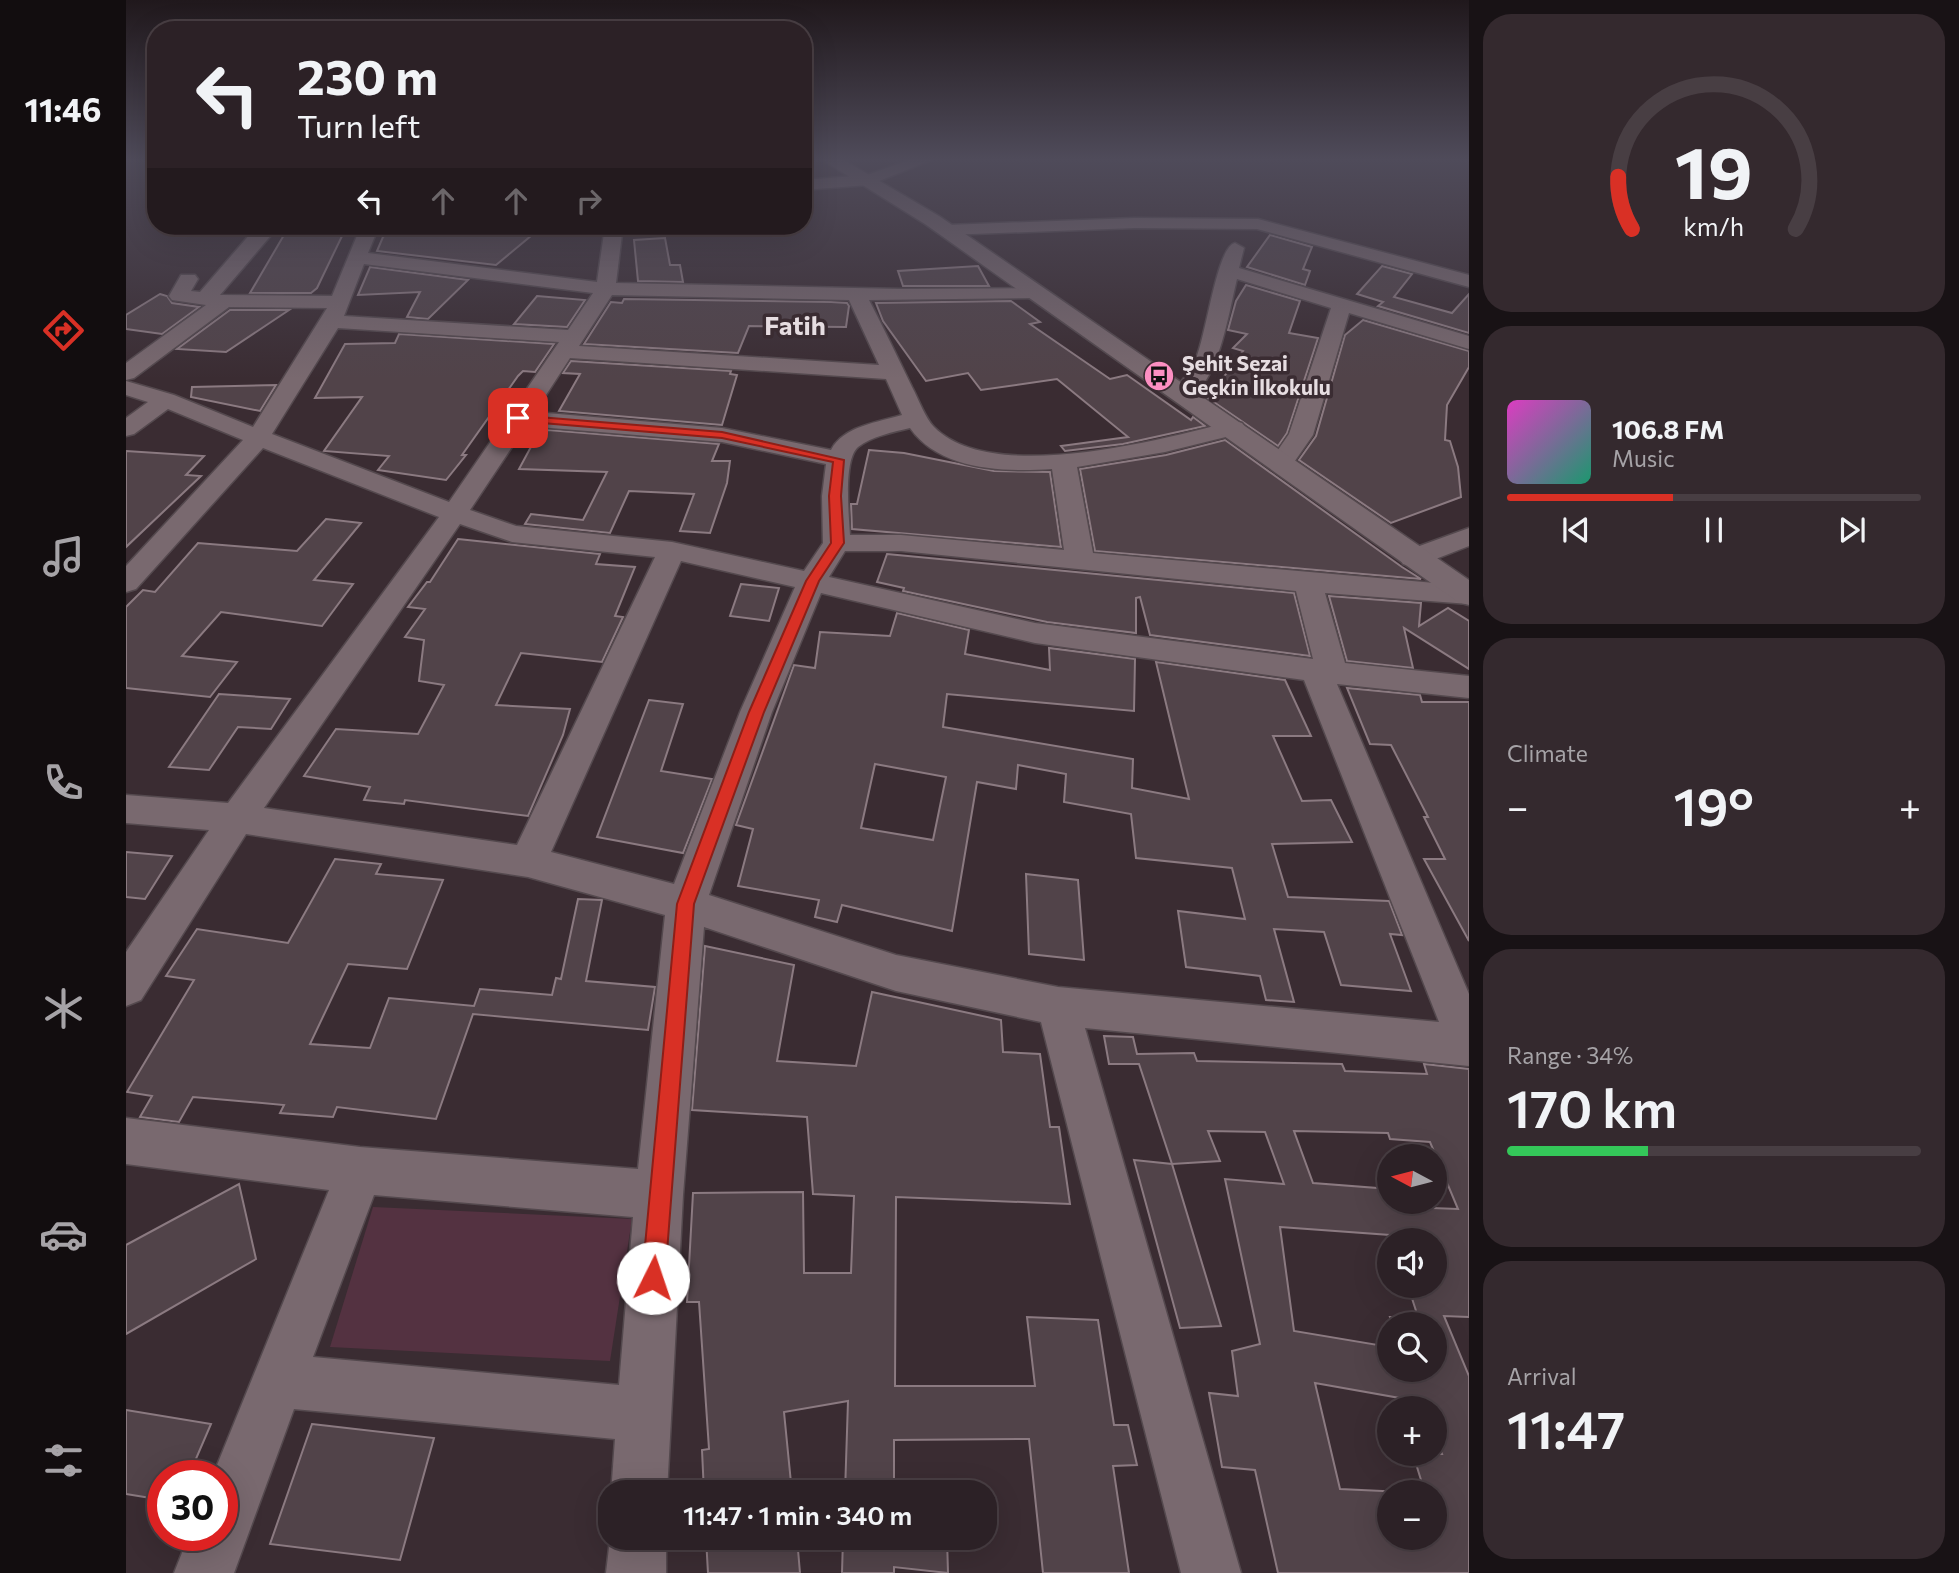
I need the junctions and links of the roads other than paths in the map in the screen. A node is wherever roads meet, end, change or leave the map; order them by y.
1 (950, 232) edge
2 (1240, 232) edge
3 (1291, 232) edge
4 (261, 235) edge
5 (367, 235) edge
6 (613, 235) edge
7 (359, 258) junction
8 (1227, 270) junction
9 (188, 279) dead end
10 (1469, 281) edge
11 (606, 289) junction
12 (1034, 292) junction
13 (856, 293) junction
14 (215, 300) junction
15 (1342, 303) junction
16 (335, 311) junction
17 (1469, 343) edge
18 (568, 344) junction
19 (126, 373) edge
20 (894, 373) junction
21 (126, 388) edge
22 (1182, 394) junction
23 (166, 400) junction
24 (518, 418) junction
25 (918, 418) junction
26 (1234, 428) junction
27 (126, 429) edge
28 (258, 438) junction
29 (839, 460) junction
30 (1281, 463) junction
31 (1064, 464) junction
32 (455, 513) junction
33 (1469, 536) edge
34 (838, 543) junction
35 (672, 550) junction
36 (1413, 558) junction
37 (1080, 561) junction
38 (812, 581) junction
39 (126, 583) edge
40 (1308, 583) junction
41 (1469, 595) edge
42 (1323, 671) junction
43 (1469, 687) edge
44 (126, 809) edge
45 (237, 818) junction
46 (528, 862) junction
47 (686, 904) junction
48 (126, 987) edge
49 (1058, 1006) junction
50 (1469, 1044) edge
51 (126, 1141) edge
52 (360, 1170) junction
53 (659, 1195) junction
54 (277, 1381) junction
55 (643, 1414) junction
56 (640, 1480) edge
57 (238, 1482) edge
58 (637, 1550) edge
59 (212, 1551) edge
60 (204, 1573) edge
61 (636, 1573) edge
62 (1211, 1573) edge

1 - 12 main road
2 - 8 street
3 - 10 street
4 - 14 street
5 - 7 street
6 - 11 street
7 - 11 street
7 - 16 street
8 - 15 street
8 - 22 street
9 - 14 street
11 - 13 street
11 - 18 street
12 - 13 street
12 - 22 main road
13 - 20 street
14 - 16 street
14 - 19 street
15 - 17 street
15 - 30 street
16 - 18 street
16 - 28 street
18 - 20 street
18 - 24 street
20 - 25 street
21 - 23 street
22 - 26 main road
23 - 27 street
23 - 28 street
24 - 29 street
24 - 32 street
25 - 29 street
25 - 31 street
26 - 30 main road
26 - 31 street
28 - 32 street
28 - 39 street
29 - 34 street
30 - 36 main road
31 - 37 street
32 - 35 street
32 - 45 street
33 - 36 street
34 - 37 street
34 - 38 street
35 - 38 street
35 - 46 street
36 - 41 main road
37 - 40 street
38 - 42 street
38 - 47 street
40 - 41 street
40 - 42 street
42 - 43 street
42 - 50 street
44 - 45 street
45 - 46 street
45 - 48 street
46 - 47 street
47 - 49 street
47 - 53 street
49 - 50 street
49 - 62 street
51 - 52 street
52 - 53 street
52 - 54 street
53 - 55 street
54 - 55 street
54 - 57 street
55 - 56 street
58 - 61 street
59 - 60 street

